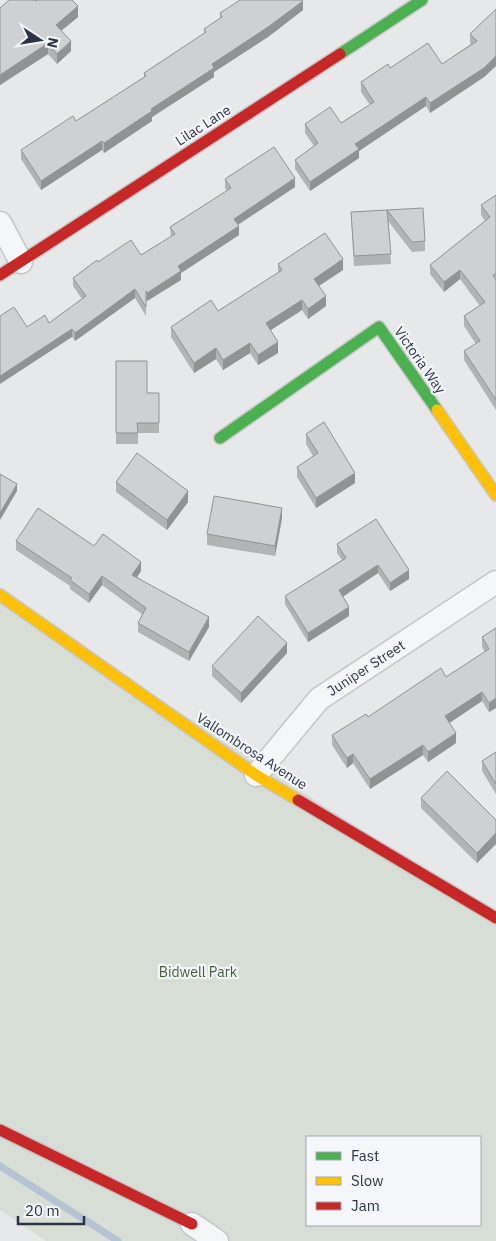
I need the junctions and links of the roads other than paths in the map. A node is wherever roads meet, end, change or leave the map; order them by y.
1 (422, 0) edge
2 (0, 223) edge
3 (21, 262) junction
4 (0, 275) edge
5 (220, 438) dead end
6 (496, 495) edge
7 (496, 582) edge
8 (0, 595) edge
9 (256, 775) junction
10 (496, 918) edge
11 (0, 1130) edge
12 (192, 1224) joint
13 (217, 1241) edge

1 - 3 street, Lilac Lane
2 - 3 street
3 - 4 street, Lilac Lane
5 - 6 street, Victoria Way
7 - 9 street, Juniper Street
8 - 9 street, Vallombrosa Avenue
9 - 10 street, Vallombrosa Avenue
11 - 12 street
12 - 13 street

